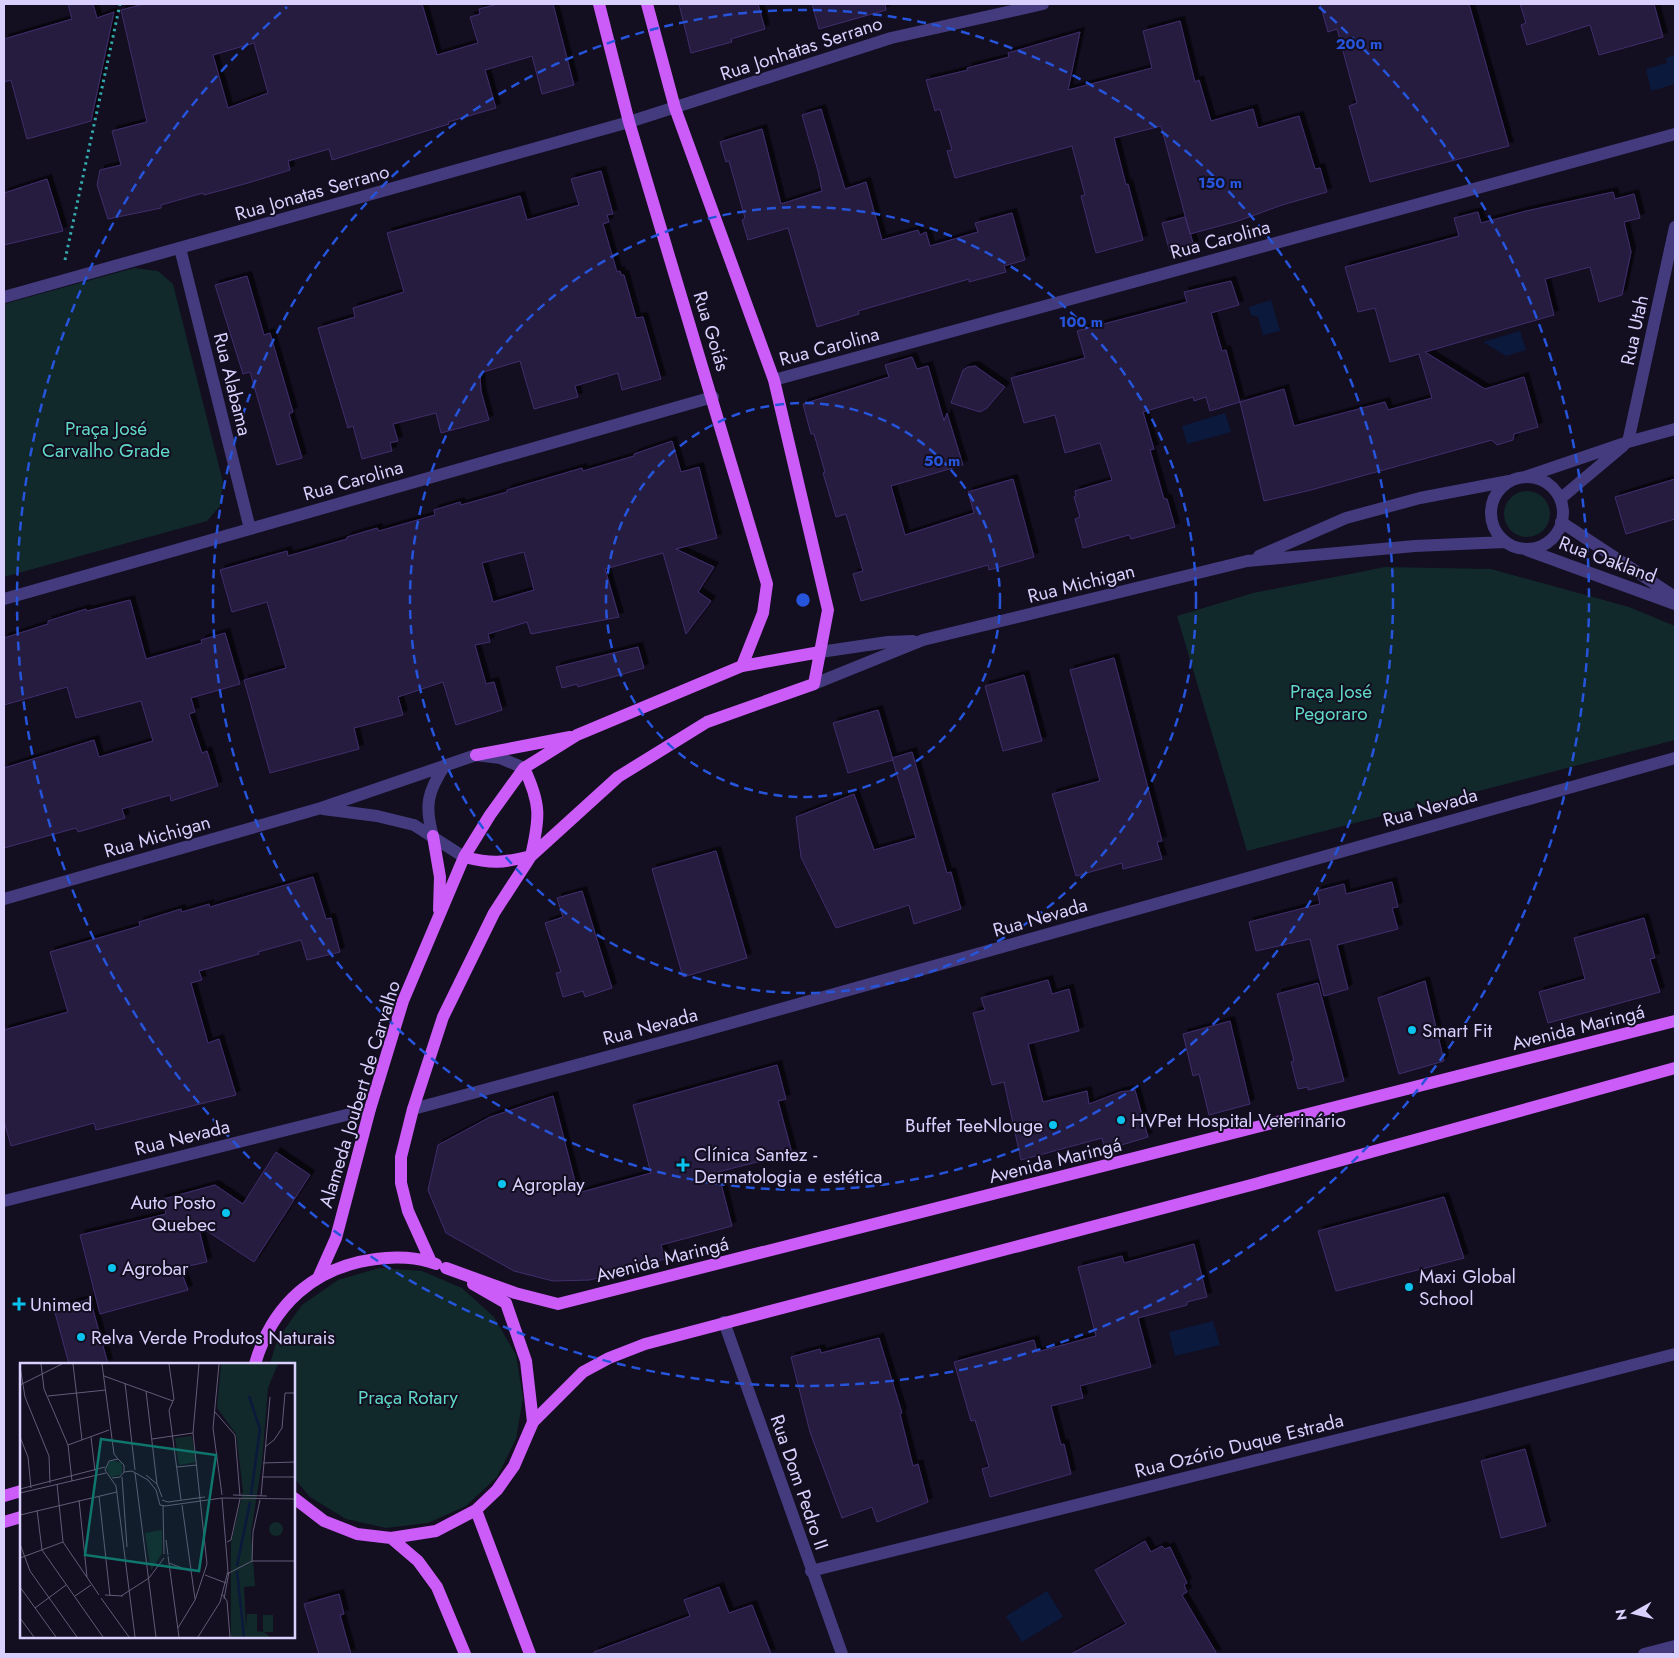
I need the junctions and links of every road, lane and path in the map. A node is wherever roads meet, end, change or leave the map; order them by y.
1 (120, 4) edge
2 (599, 4) edge
3 (647, 4) edge
4 (1043, 4) edge
5 (675, 108) junction
6 (629, 122) junction
7 (1675, 134) edge
8 (1675, 228) edge
9 (180, 248) junction
10 (61, 281) junction
11 (4, 297) edge
12 (774, 380) junction
13 (712, 397) junction
14 (1675, 429) edge
15 (1628, 442) junction
16 (1524, 477) junction
17 (1509, 481) junction
18 (1560, 499) junction
19 (1562, 522) junction
20 (250, 529) junction
21 (1505, 542) junction
22 (1527, 550) junction
23 (1247, 561) junction
24 (1675, 597) edge
25 (4, 599) edge
26 (1675, 604) edge
27 (924, 640) junction
28 (820, 652) junction
29 (742, 666) junction
30 (814, 684) junction
31 (577, 736) junction
32 (476, 754) junction
33 (1675, 758) edge
34 (444, 765) junction
35 (524, 768) junction
36 (320, 808) junction
37 (433, 836) junction
38 (464, 856) junction
39 (531, 856) junction
40 (4, 899) edge
41 (438, 919) junction
42 (1675, 1021) edge
43 (1675, 1068) edge
44 (370, 1109) junction
45 (413, 1109) junction
46 (4, 1201) edge
47 (431, 1262) junction
48 (446, 1268) junction
49 (319, 1276) junction
50 (724, 1322) junction
51 (1675, 1354) edge
52 (255, 1363) edge
53 (532, 1422) junction
54 (20, 1491) edge
55 (4, 1496) edge
56 (295, 1499) edge
57 (476, 1510) junction
58 (20, 1517) edge
59 (4, 1522) edge
60 (391, 1538) junction
61 (811, 1571) junction
62 (1675, 1646) edge
63 (465, 1654) edge
64 (530, 1654) edge
65 (842, 1654) edge
66 (1644, 1654) edge

1 - 10 path
2 - 6 main road, Rua Goiás
3 - 5 main road, Rua Goiás
4 - 5 street, Rua Jonhatas Serrano
5 - 6 street, Rua Jonhatas Serrano
5 - 12 main road, Rua Goiás
6 - 9 street, Rua Jonatas Serrano
6 - 13 main road, Rua Goiás
7 - 12 street, Rua Carolina
8 - 15 street, Rua Utah
9 - 10 street, Rua Jonatas Serrano
9 - 20 street, Rua Alabama
10 - 11 street, Rua Jonatas Serrano
12 - 28 main road, Rua Goiás
13 - 20 street, Rua Carolina
13 - 29 main road, Rua Goiás
14 - 15 street
15 - 16 street
15 - 18 street
16 - 17 street
16 - 18 street
17 - 21 street
17 - 23 street, Rua Michigan
18 - 19 street
19 - 22 street
19 - 24 street, Rua Oakland
20 - 25 street, Rua Carolina
21 - 22 street
21 - 23 street, Rua Michigan
22 - 26 street, Rua Oakland
23 - 27 street, Rua Michigan
27 - 28 street, Rua Michigan
27 - 30 street, Rua Michigan
28 - 29 main road, Alameda Joubert de Carvalho
28 - 30 main road
29 - 31 main road, Alameda Joubert de Carvalho
30 - 39 main road
31 - 32 main road
31 - 35 main road, Alameda Joubert de Carvalho
32 - 34 street, Rua Michigan
32 - 35 street, Rua Michigan
33 - 45 street, Rua Nevada
34 - 36 street, Rua Michigan
34 - 37 street
35 - 38 main road, Alameda Joubert de Carvalho
35 - 39 main road
36 - 37 street, Rua Michigan
36 - 40 street, Rua Michigan
37 - 38 street, Rua Michigan
37 - 41 main road
38 - 39 main road
38 - 41 main road, Alameda Joubert de Carvalho
39 - 45 main road
41 - 44 main road, Alameda Joubert de Carvalho
42 - 48 main road, Avenida Maringá
43 - 50 main road
44 - 46 street, Rua Nevada
44 - 49 main road, Alameda Joubert de Carvalho
45 - 47 main road
47 - 48 main road
47 - 49 main road
48 - 53 main road
49 - 52 main road
50 - 53 main road
50 - 61 street, Rua Dom Pedro II
51 - 61 street, Rua Ozório Duque Estrada
53 - 57 main road
54 - 55 main road
56 - 60 main road
57 - 60 main road
57 - 64 main road
58 - 59 main road
60 - 63 main road
61 - 65 street, Rua Dom Pedro II
62 - 66 street

